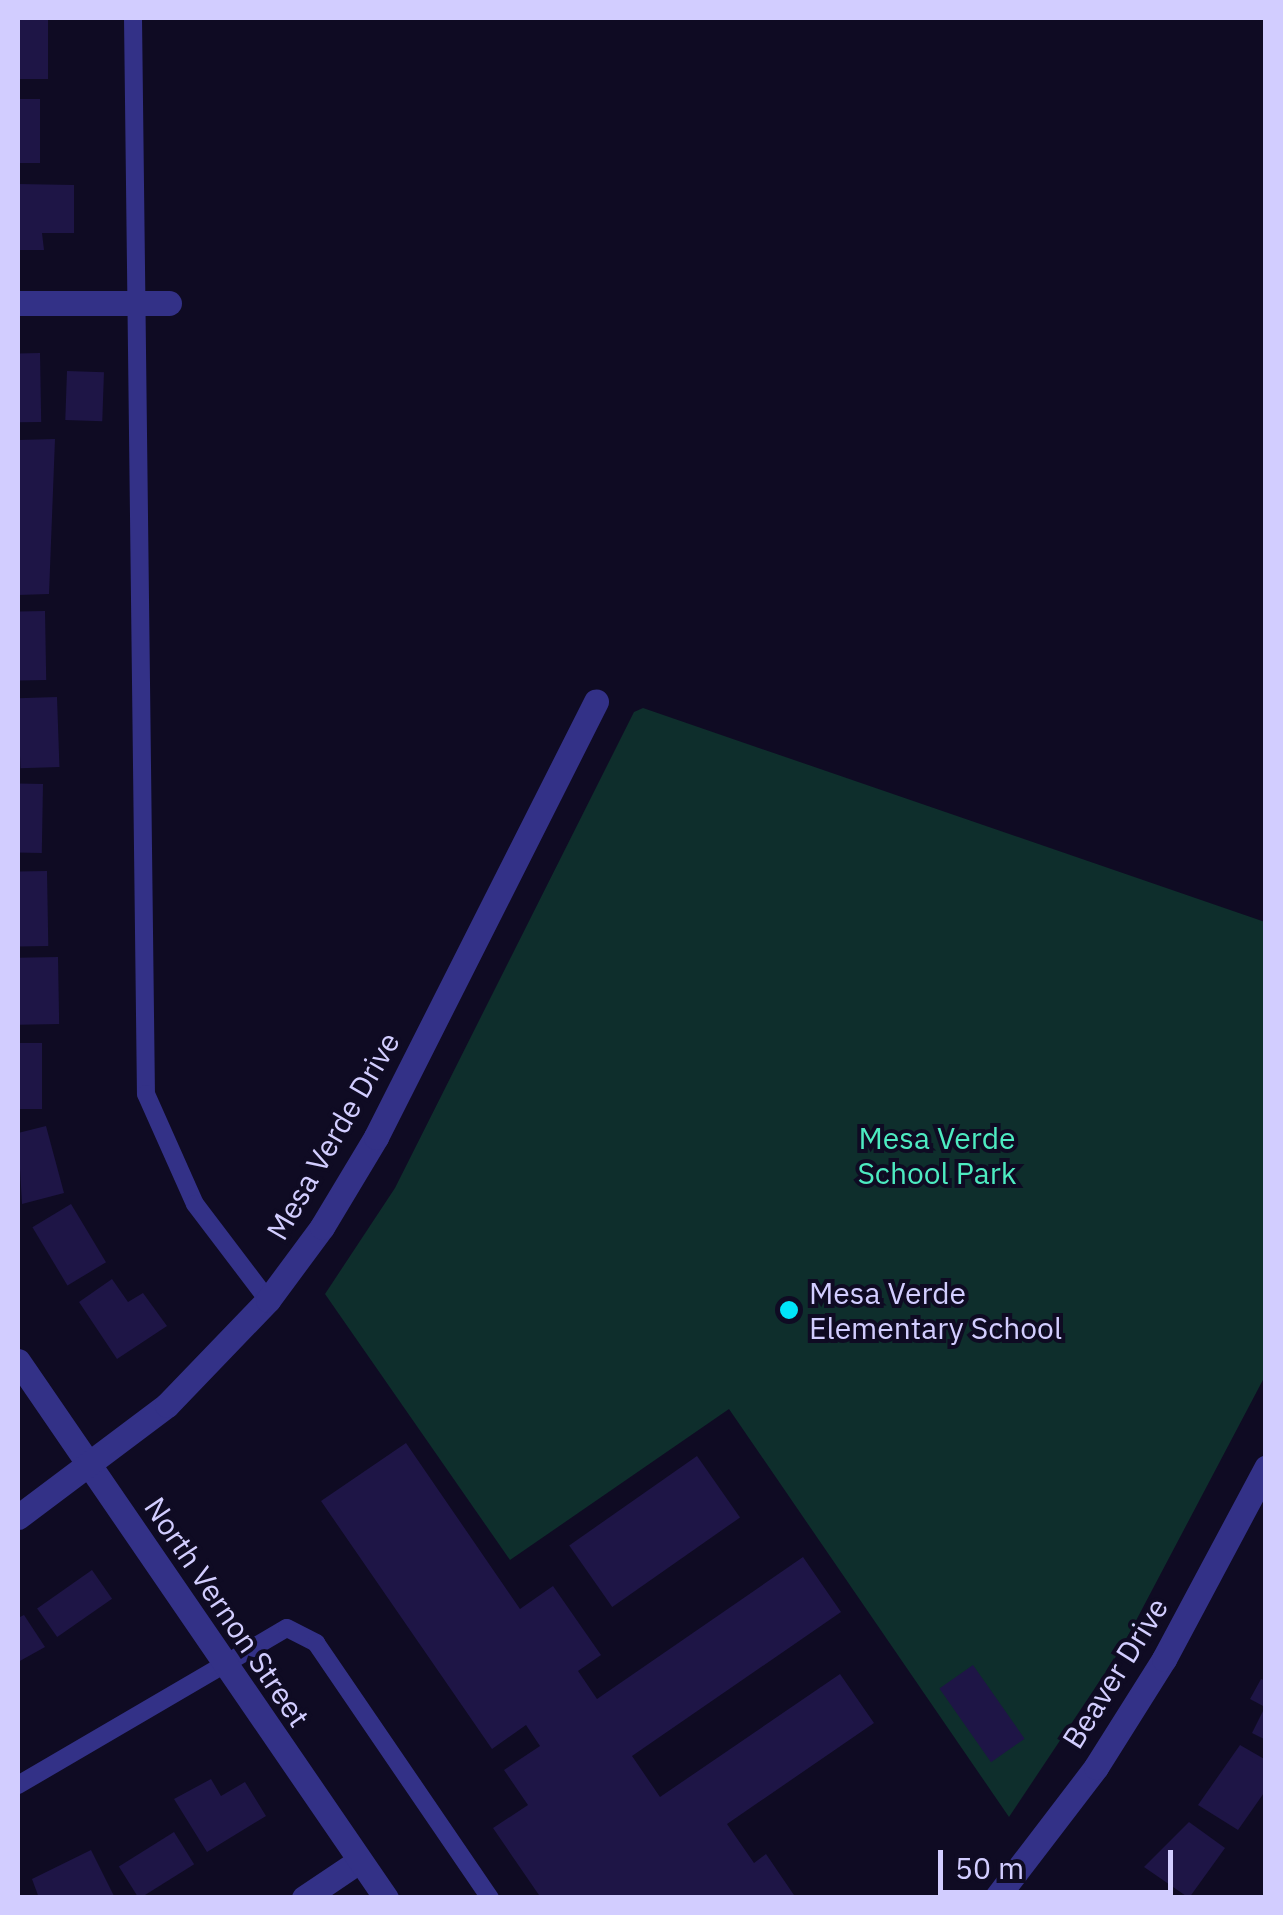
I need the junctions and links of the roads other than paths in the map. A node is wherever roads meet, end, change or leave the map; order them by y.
1 (133, 18) edge
2 (18, 303) edge
3 (134, 303) junction
4 (169, 303) dead end
5 (596, 701) dead end
6 (268, 1300) junction
7 (18, 1361) edge
8 (90, 1467) junction
9 (1266, 1468) edge
10 (18, 1517) edge
11 (222, 1663) junction
12 (18, 1785) edge
13 (359, 1861) junction
14 (304, 1898) edge
15 (386, 1898) edge
16 (490, 1898) edge
17 (996, 1898) edge

1 - 3 lane
2 - 3 street
3 - 4 street
3 - 6 lane
5 - 6 street, Mesa Verde Drive
6 - 8 street, Mesa Verde Drive
7 - 8 street, North Vernon Street
8 - 10 street, Mesa Verde Drive
8 - 11 street, North Vernon Street
9 - 17 street, Beaver Drive
11 - 12 lane
11 - 13 street, North Vernon Street
11 - 16 lane
13 - 14 street
13 - 15 street, North Vernon Street

